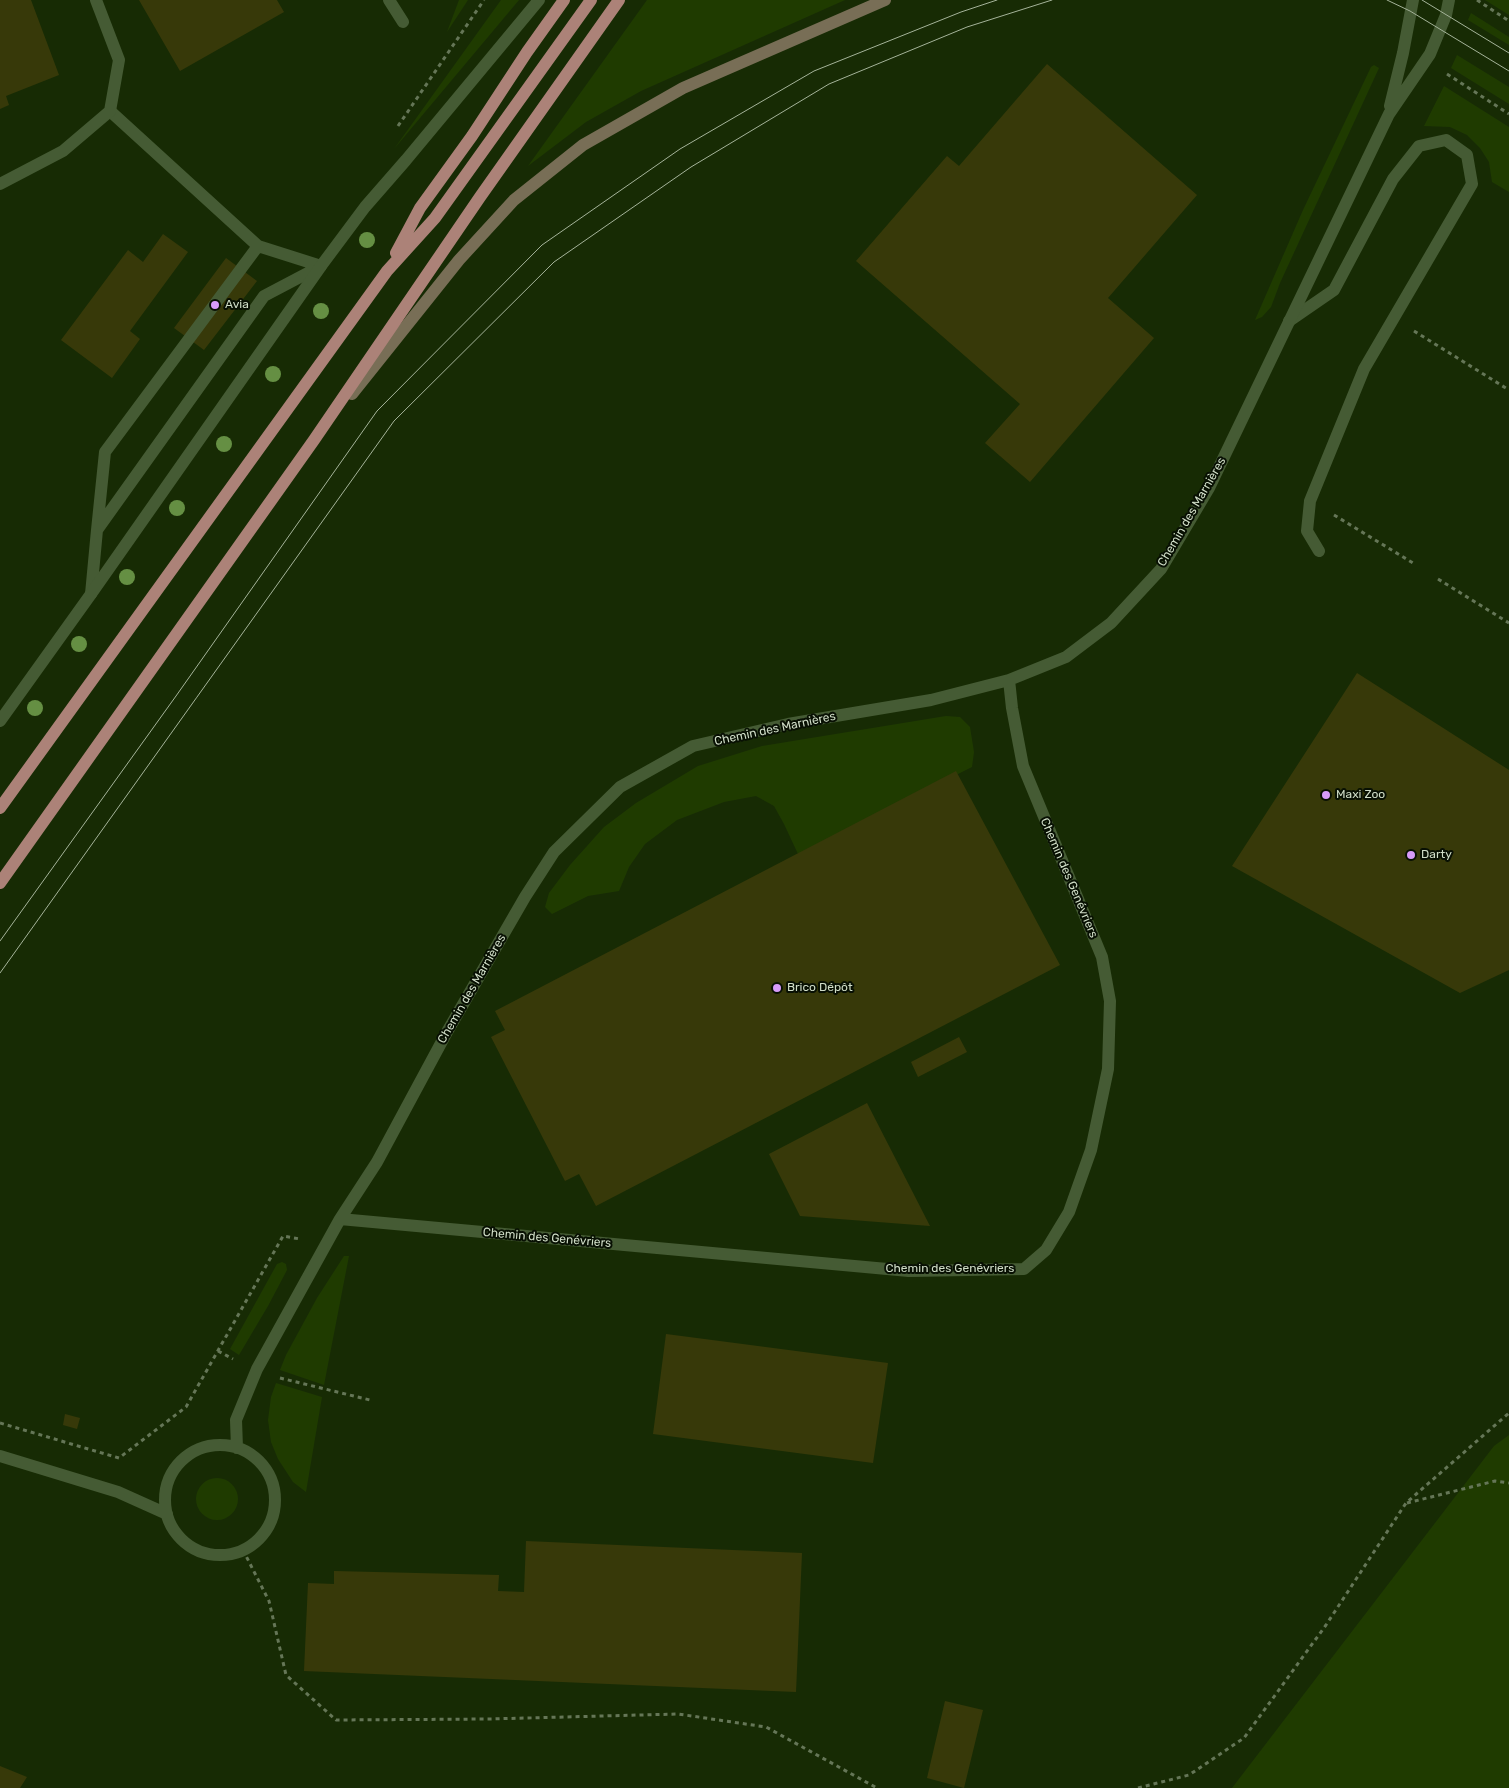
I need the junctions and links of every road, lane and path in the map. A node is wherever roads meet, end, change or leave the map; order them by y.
1 (96, 0) edge
2 (389, 0) edge
3 (484, 0) edge
4 (539, 0) edge
5 (564, 0) edge
6 (591, 0) edge
7 (619, 0) edge
8 (886, 0) edge
9 (1412, 0) edge
10 (1450, 0) edge
11 (1477, 0) edge
12 (1509, 21) edge
13 (403, 22) dead end
14 (1442, 70) dead end
15 (110, 111) junction
16 (1388, 114) junction
17 (1509, 114) edge
18 (396, 129) dead end
19 (0, 184) edge
20 (258, 246) junction
21 (321, 266) junction
22 (387, 271) junction
23 (1290, 322) junction
24 (1414, 331) dead end
25 (1509, 390) edge
26 (314, 440) junction
27 (1331, 513) dead end
28 (97, 530) junction
29 (1319, 552) dead end
30 (1413, 564) dead end
31 (1438, 579) dead end
32 (91, 594) junction
33 (1509, 623) edge
34 (1009, 680) junction
35 (0, 721) edge
36 (0, 808) edge
37 (0, 883) edge
38 (340, 1219) junction
39 (326, 1243) junction
40 (218, 1351) junction
41 (235, 1360) dead end
42 (279, 1378) dead end
43 (370, 1400) dead end
44 (1509, 1413) edge
45 (0, 1423) edge
46 (237, 1448) junction
47 (0, 1456) edge
48 (1509, 1483) edge
49 (1406, 1503) junction
50 (167, 1514) junction
51 (243, 1550) junction
52 (877, 1788) edge
53 (1138, 1788) edge

1 - 15 street
2 - 13 street
3 - 18 path
4 - 21 street
5 - 22 main road
6 - 22 main road
7 - 26 main road
8 - 26 street
9 - 16 street
10 - 16 street
11 - 12 path
14 - 17 path
15 - 19 street
15 - 20 street
16 - 23 street, Chemin des Marnières
20 - 21 street
20 - 28 street
21 - 28 street
21 - 32 street
22 - 36 main road
23 - 29 street
23 - 34 street, Chemin des Marnières
24 - 25 path
26 - 37 main road
27 - 30 path
28 - 32 street
31 - 33 path
32 - 35 street
34 - 38 street, Chemin des Marnières
34 - 38 street, Chemin des Genévriers
38 - 39 street, Chemin des Marnières
39 - 40 path
39 - 46 street, Chemin des Marnières
40 - 41 path
40 - 45 path
42 - 43 path
44 - 49 path
46 - 50 street
46 - 51 street
47 - 50 street
48 - 49 path
49 - 53 path
50 - 51 street
51 - 52 path

